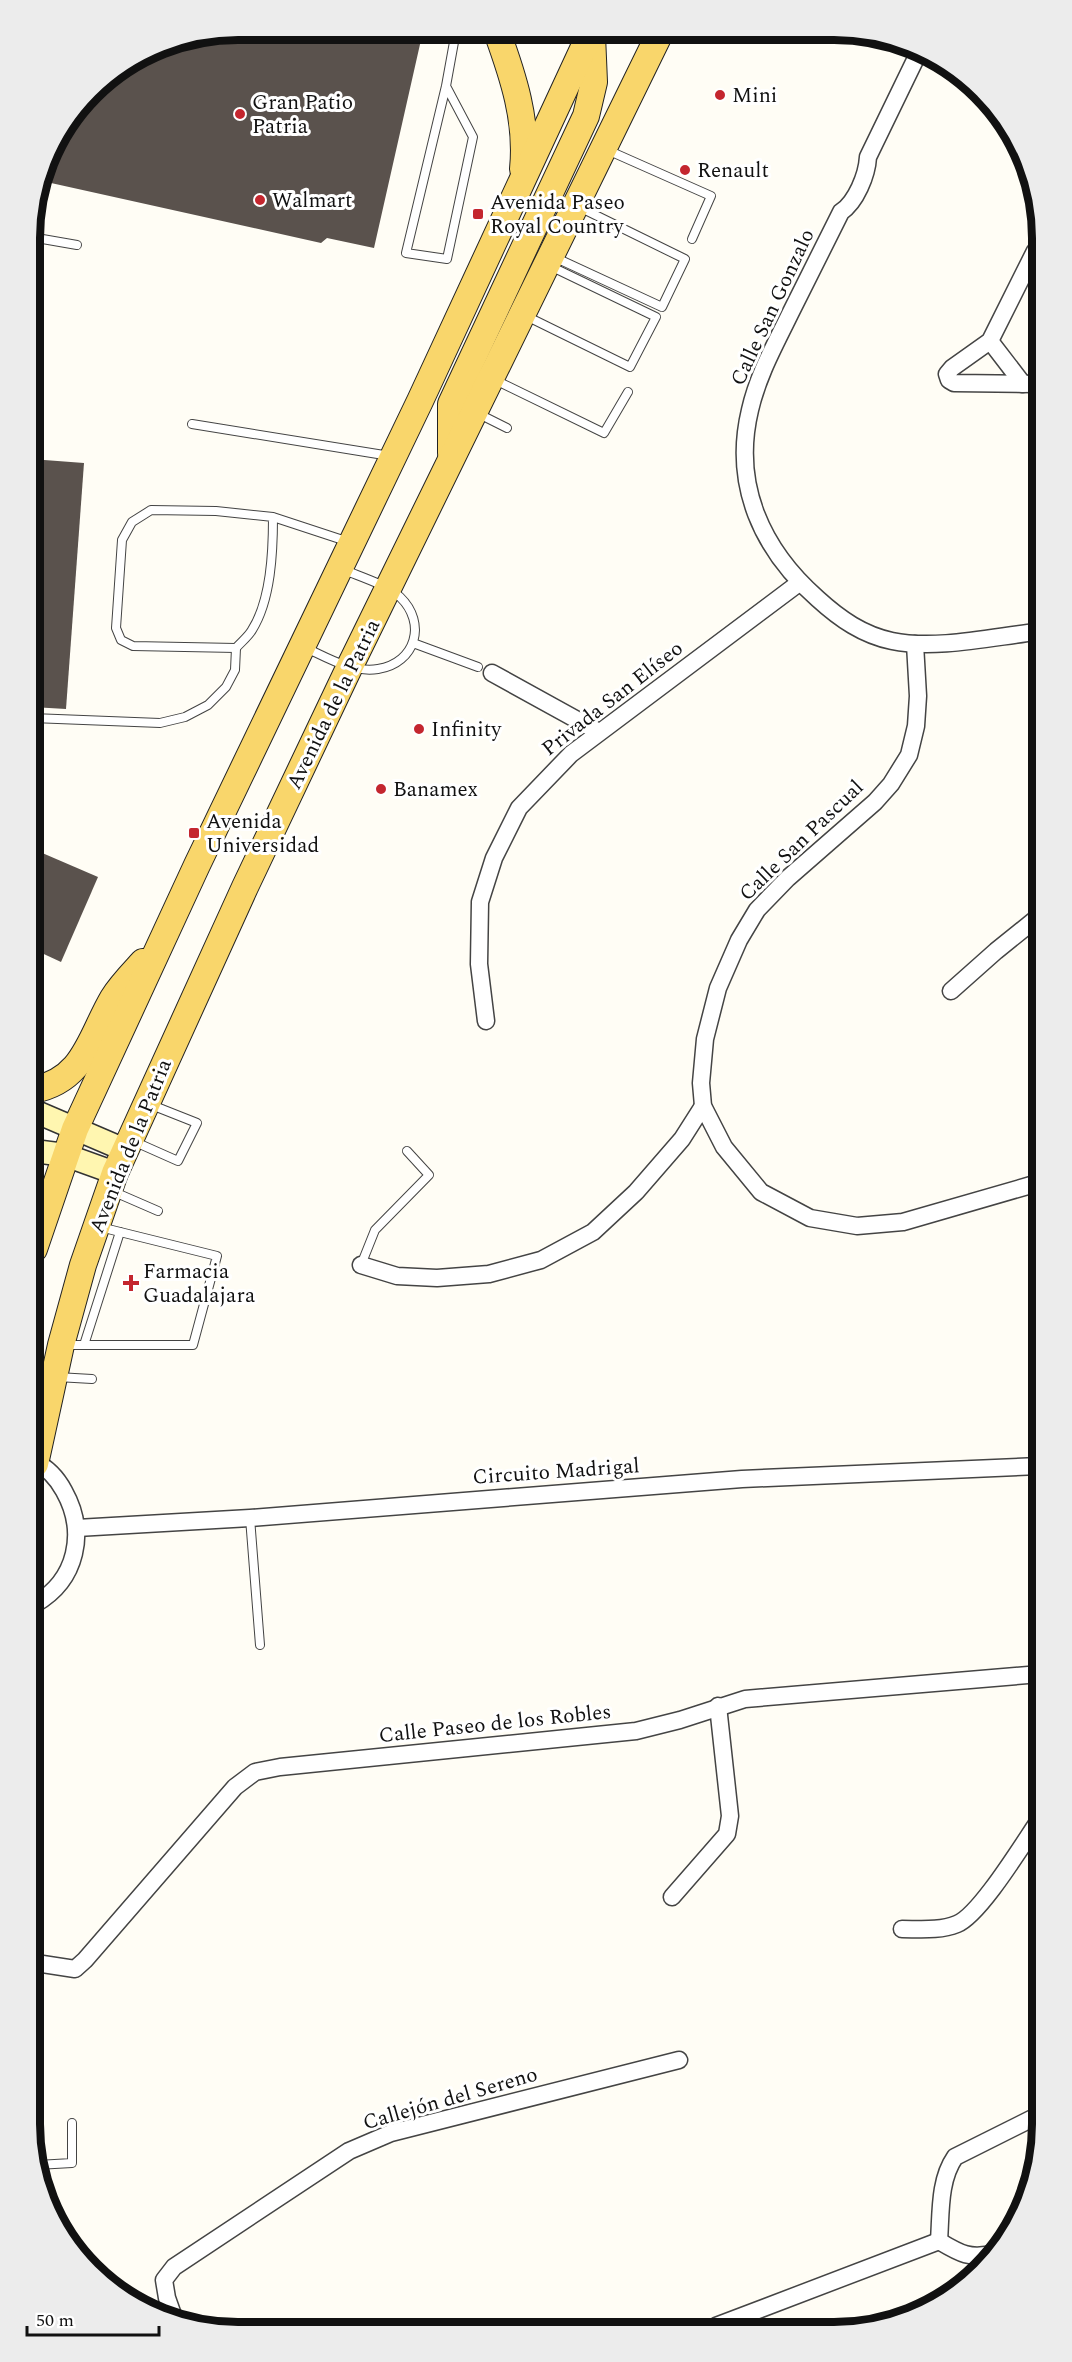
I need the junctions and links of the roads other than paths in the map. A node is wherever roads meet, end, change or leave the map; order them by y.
1 (454, 40) edge
2 (500, 40) edge
3 (587, 40) edge
4 (591, 40) edge
5 (657, 40) edge
6 (916, 59) edge
7 (446, 86) junction
8 (604, 149) junction
9 (521, 181) junction
10 (576, 206) junction
11 (41, 239) edge
12 (692, 239) dead end
13 (77, 245) dead end
14 (1032, 257) edge
15 (549, 260) junction
16 (522, 314) junction
17 (990, 341) junction
18 (490, 378) junction
19 (1029, 384) edge
20 (628, 392) dead end
21 (474, 411) junction
22 (192, 424) dead end
23 (507, 428) dead end
24 (393, 456) junction
25 (452, 456) junction
26 (273, 517) junction
27 (352, 543) junction
28 (340, 568) junction
29 (799, 583) junction
30 (388, 590) junction
31 (1032, 632) edge
32 (413, 643) junction
33 (915, 644) junction
34 (301, 646) junction
35 (236, 648) junction
36 (349, 668) junction
37 (485, 670) joint
38 (41, 718) edge
39 (599, 732) junction
40 (1032, 922) edge
41 (159, 947) junction
42 (951, 991) dead end
43 (486, 1021) dead end
44 (41, 1087) edge
45 (146, 1102) junction
46 (703, 1106) junction
47 (41, 1114) edge
48 (75, 1129) junction
49 (127, 1145) junction
50 (407, 1151) dead end
51 (41, 1152) edge
52 (65, 1155) junction
53 (112, 1181) junction
54 (1032, 1185) edge
55 (158, 1211) dead end
56 (40, 1229) edge
57 (108, 1229) junction
58 (361, 1265) joint
59 (73, 1345) junction
60 (54, 1376) junction
61 (92, 1379) dead end
62 (40, 1438) edge
63 (40, 1466) edge
64 (1031, 1466) edge
65 (250, 1518) junction
66 (77, 1528) junction
67 (40, 1601) edge
68 (260, 1645) dead end
69 (1031, 1675) edge
70 (718, 1706) junction
71 (1031, 1832) edge
72 (672, 1898) dead end
73 (902, 1929) dead end
74 (40, 1964) edge
75 (679, 2060) dead end
76 (1031, 2119) edge
77 (72, 2123) dead end
78 (45, 2165) edge
79 (939, 2241) junction
80 (981, 2255) edge
81 (171, 2309) edge
82 (726, 2322) edge

1 - 7 lane
2 - 9 main road
3 - 9 main road
4 - 25 main road
5 - 8 main road, Avenida de la Patria
6 - 29 street, Calle San Gonzalo
7 - 7 lane
8 - 10 main road, Avenida de la Patria
8 - 12 lane
9 - 24 main road
10 - 15 main road, Avenida de la Patria
10 - 15 lane
11 - 13 lane
14 - 17 street
15 - 16 main road, Avenida de la Patria
15 - 16 lane
16 - 18 main road, Avenida de la Patria
17 - 19 street
17 - 19 street
18 - 20 lane
18 - 21 main road, Avenida de la Patria
21 - 23 lane
21 - 25 main road, Avenida de la Patria
22 - 24 lane
24 - 27 main road
25 - 30 main road, Avenida de la Patria
26 - 27 lane
26 - 35 lane
26 - 35 lane
27 - 28 main road
28 - 30 lane
28 - 34 main road
29 - 33 street, Calle San Gonzalo
29 - 39 street, Privada San Elíseo
30 - 32 lane
30 - 36 main road, Avenida de la Patria
31 - 33 street, Calle San Gonzalo
32 - 36 lane
32 - 37 lane
33 - 46 street, Calle San Pascual
34 - 36 lane
34 - 41 main road
35 - 38 lane
36 - 45 main road, Avenida de la Patria
37 - 39 street
39 - 43 street, Privada San Elíseo
40 - 42 street
41 - 44 main road
41 - 48 main road
45 - 49 main road, Avenida de la Patria
45 - 49 lane
46 - 54 street, Calle San Pascual
46 - 58 street
47 - 48 main road
48 - 49 main road
48 - 52 main road
49 - 53 main road, Avenida de la Patria
50 - 58 lane
51 - 52 main road
52 - 53 main road
52 - 56 main road
53 - 55 lane
53 - 57 main road, Avenida de la Patria
57 - 59 main road, Avenida de la Patria
57 - 59 lane
59 - 60 main road, Avenida de la Patria
60 - 61 lane
60 - 62 main road, Avenida de la Patria
63 - 66 street
64 - 65 street, Circuito Madrigal
65 - 66 street, Circuito Madrigal
65 - 68 lane
66 - 67 street
69 - 70 street, Calle Paseo de los Robles
70 - 72 street
70 - 74 street, Calle Paseo de los Robles
71 - 73 street
75 - 81 street, Callejón del Sereno
76 - 79 street
77 - 78 lane
79 - 80 street
79 - 82 street

